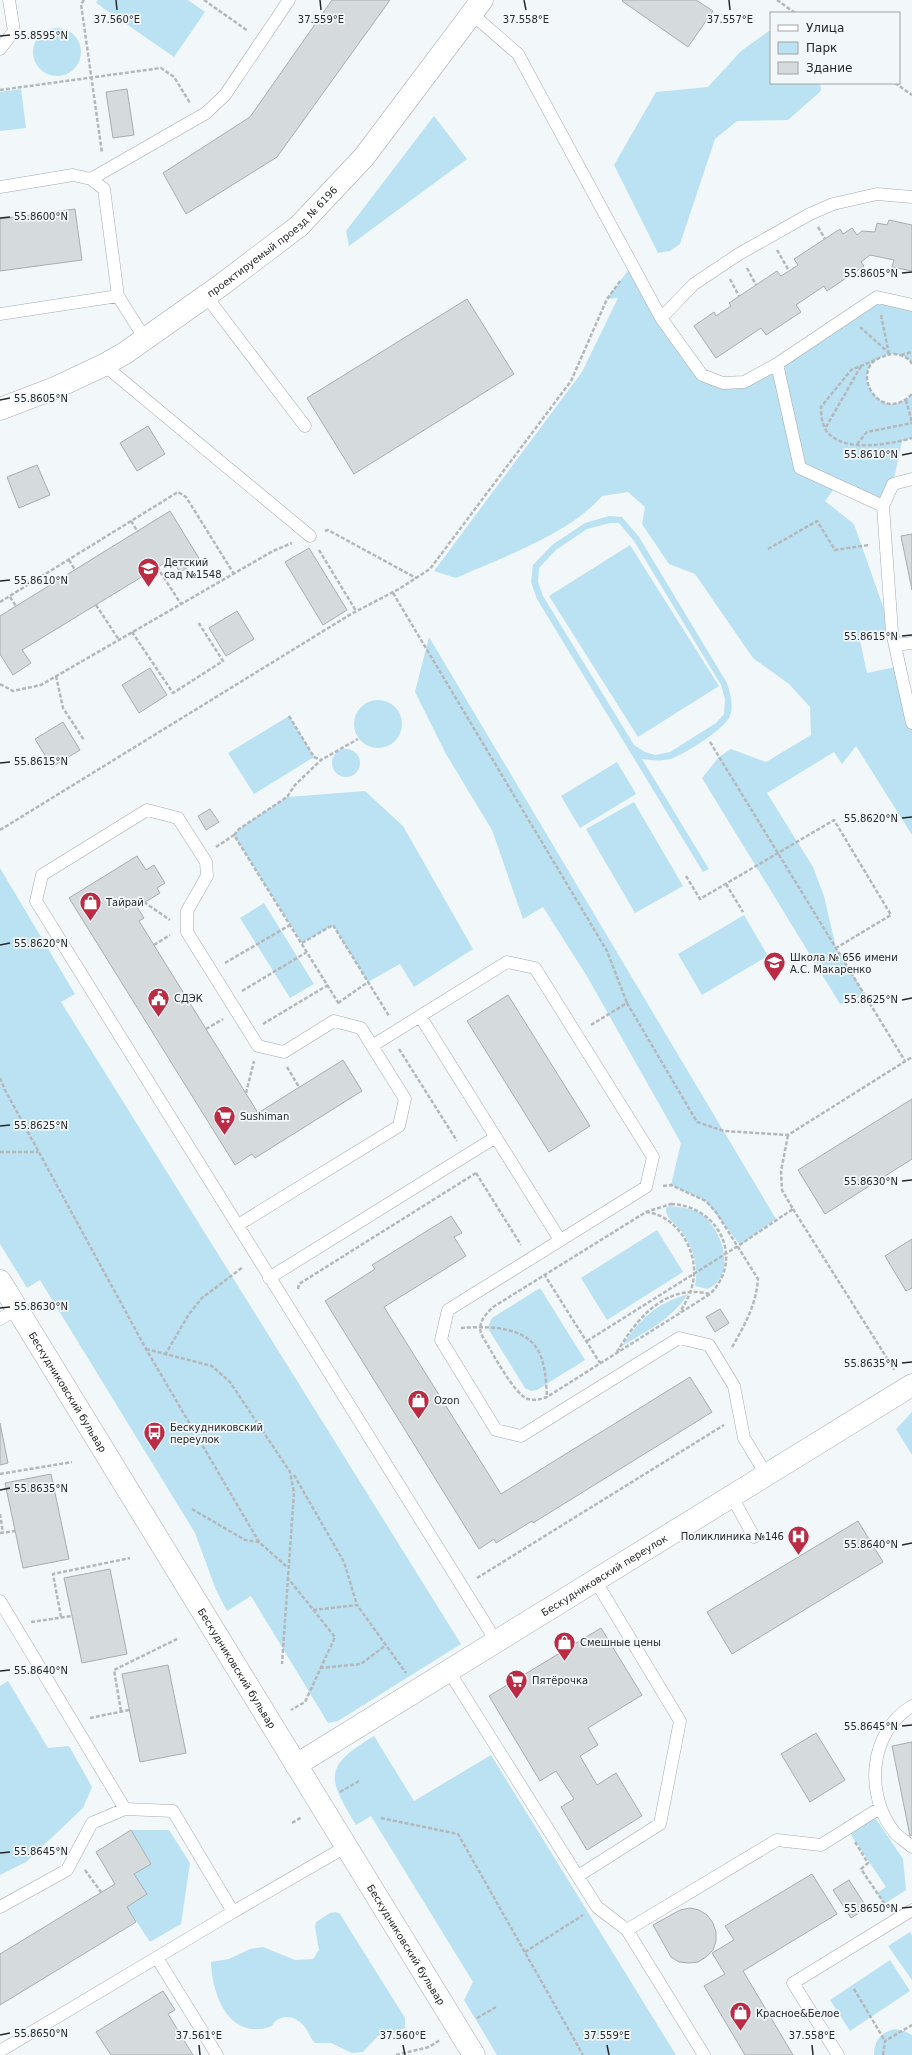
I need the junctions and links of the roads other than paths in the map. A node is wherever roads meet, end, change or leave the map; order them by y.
1 (9, 0) edge
2 (289, 0) edge
3 (477, 7) edge
4 (0, 49) edge
5 (91, 179) junction
6 (0, 186) edge
7 (912, 197) edge
8 (118, 296) junction
9 (206, 296) junction
10 (912, 305) edge
11 (0, 314) edge
12 (661, 318) junction
13 (145, 339) junction
14 (777, 364) junction
15 (104, 365) junction
16 (0, 409) edge
17 (305, 426) dead end
18 (912, 479) edge
19 (883, 506) junction
20 (310, 536) road end
21 (912, 643) edge
22 (895, 645) junction
23 (912, 723) edge
24 (420, 1016) junction
25 (372, 1046) junction
26 (496, 1137) junction
27 (238, 1225) junction
28 (560, 1240) junction
29 (269, 1278) junction
30 (0, 1282) edge
31 (8, 1314) edge
32 (904, 1379) edge
33 (766, 1474) junction
34 (731, 1495) junction
35 (754, 1537) dead end
36 (595, 1580) junction
37 (0, 1601) edge
38 (496, 1641) junction
39 (448, 1670) junction
40 (912, 1706) edge
41 (296, 1765) junction
42 (880, 1808) junction
43 (125, 1809) junction
44 (346, 1846) junction
45 (912, 1847) edge
46 (578, 1876) junction
47 (0, 1907) edge
48 (912, 1910) edge
49 (233, 1912) junction
50 (627, 1930) junction
51 (157, 1958) junction
52 (4, 2052) edge
53 (218, 2055) edge
54 (474, 2055) edge
55 (704, 2055) edge
56 (838, 2055) edge

1 - 4 lane
2 - 5 lane
3 - 9 street, проектируемый проезд № 6196
3 - 12 lane
5 - 6 lane
5 - 8 lane
7 - 12 lane
8 - 11 lane
8 - 13 lane
9 - 13 street, проектируемый проезд № 6196
9 - 17 lane
10 - 14 lane
12 - 14 lane
13 - 15 street, проектируемый проезд № 6196
14 - 19 lane
15 - 16 street, проектируемый проезд № 6196
15 - 20 lane
18 - 19 lane
19 - 22 lane
21 - 22 lane
22 - 23 lane
24 - 25 lane
24 - 26 lane
24 - 28 lane
25 - 27 lane
25 - 27 lane
26 - 28 lane
26 - 29 lane
27 - 29 lane
28 - 33 lane
29 - 38 lane
30 - 31 street, Бескудниковский бульвар
31 - 41 street, Бескудниковский бульвар
32 - 33 street, Бескудниковский переулок
33 - 34 street, Бескудниковский переулок
34 - 35 lane
34 - 36 street, Бескудниковский переулок
36 - 38 street, Бескудниковский переулок
36 - 46 lane
37 - 43 lane
38 - 39 street, Бескудниковский переулок
39 - 41 street, Бескудниковский переулок
39 - 46 lane
40 - 42 lane
41 - 44 street, Бескудниковский бульвар
42 - 45 lane
42 - 50 lane
43 - 47 lane
43 - 49 lane
44 - 49 lane
44 - 54 street, Бескудниковский бульвар
46 - 50 lane
48 - 56 lane
49 - 51 lane
50 - 55 lane
51 - 52 lane
51 - 53 lane

